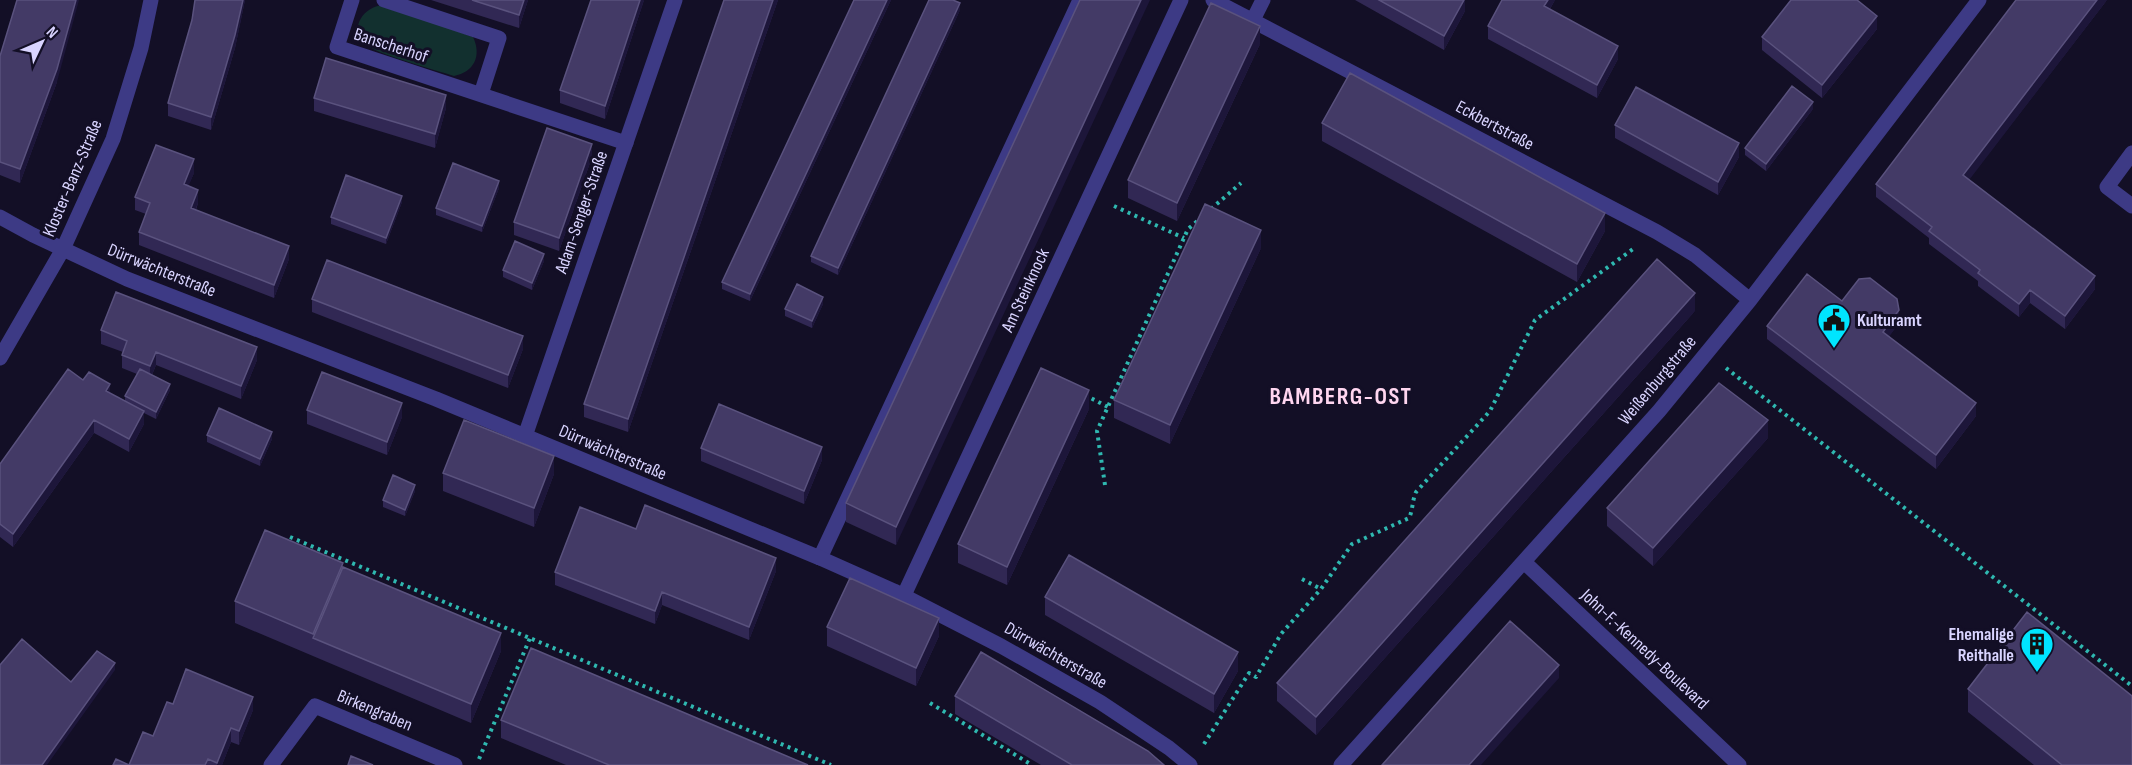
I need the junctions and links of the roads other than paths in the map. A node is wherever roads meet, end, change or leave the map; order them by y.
1 (151, 0) edge
2 (352, 0) edge
3 (384, 0) edge
4 (675, 0) edge
5 (1080, 0) edge
6 (1181, 0) edge
7 (1213, 0) edge
8 (1263, 0) edge
9 (1979, 0) edge
10 (1253, 20) junction
11 (481, 94) junction
12 (626, 143) junction
13 (2132, 153) edge
14 (2132, 207) edge
15 (0, 217) edge
16 (63, 249) junction
17 (1750, 300) junction
18 (0, 358) edge
19 (525, 436) junction
20 (820, 558) junction
21 (1524, 562) junction
22 (904, 595) junction
23 (1733, 763) edge
24 (271, 765) edge
25 (455, 765) edge
26 (1190, 765) edge
27 (1341, 765) edge

1 - 16 street, Kloster-Banz-Straße
2 - 11 street, Banscherhof
3 - 11 street
4 - 12 street, Adam-Senger-Straße
5 - 20 street
6 - 22 street, Am Steinknock
7 - 10 street, Eckbertstraße
8 - 10 street
9 - 17 street, Weißenburgstraße
10 - 17 street, Eckbertstraße
11 - 12 street, Banscherhof
12 - 19 street, Adam-Senger-Straße
13 - 14 street
15 - 16 street, Dürrwächterstraße
16 - 18 street, Kloster-Banz-Straße
16 - 19 street, Dürrwächterstraße
17 - 21 street, Weißenburgstraße
19 - 20 street, Dürrwächterstraße
20 - 22 street, Dürrwächterstraße
21 - 23 street, John-F.-Kennedy-Boulevard
21 - 27 street, Weißenburgstraße
22 - 26 street, Dürrwächterstraße
24 - 25 street, Birkengraben

